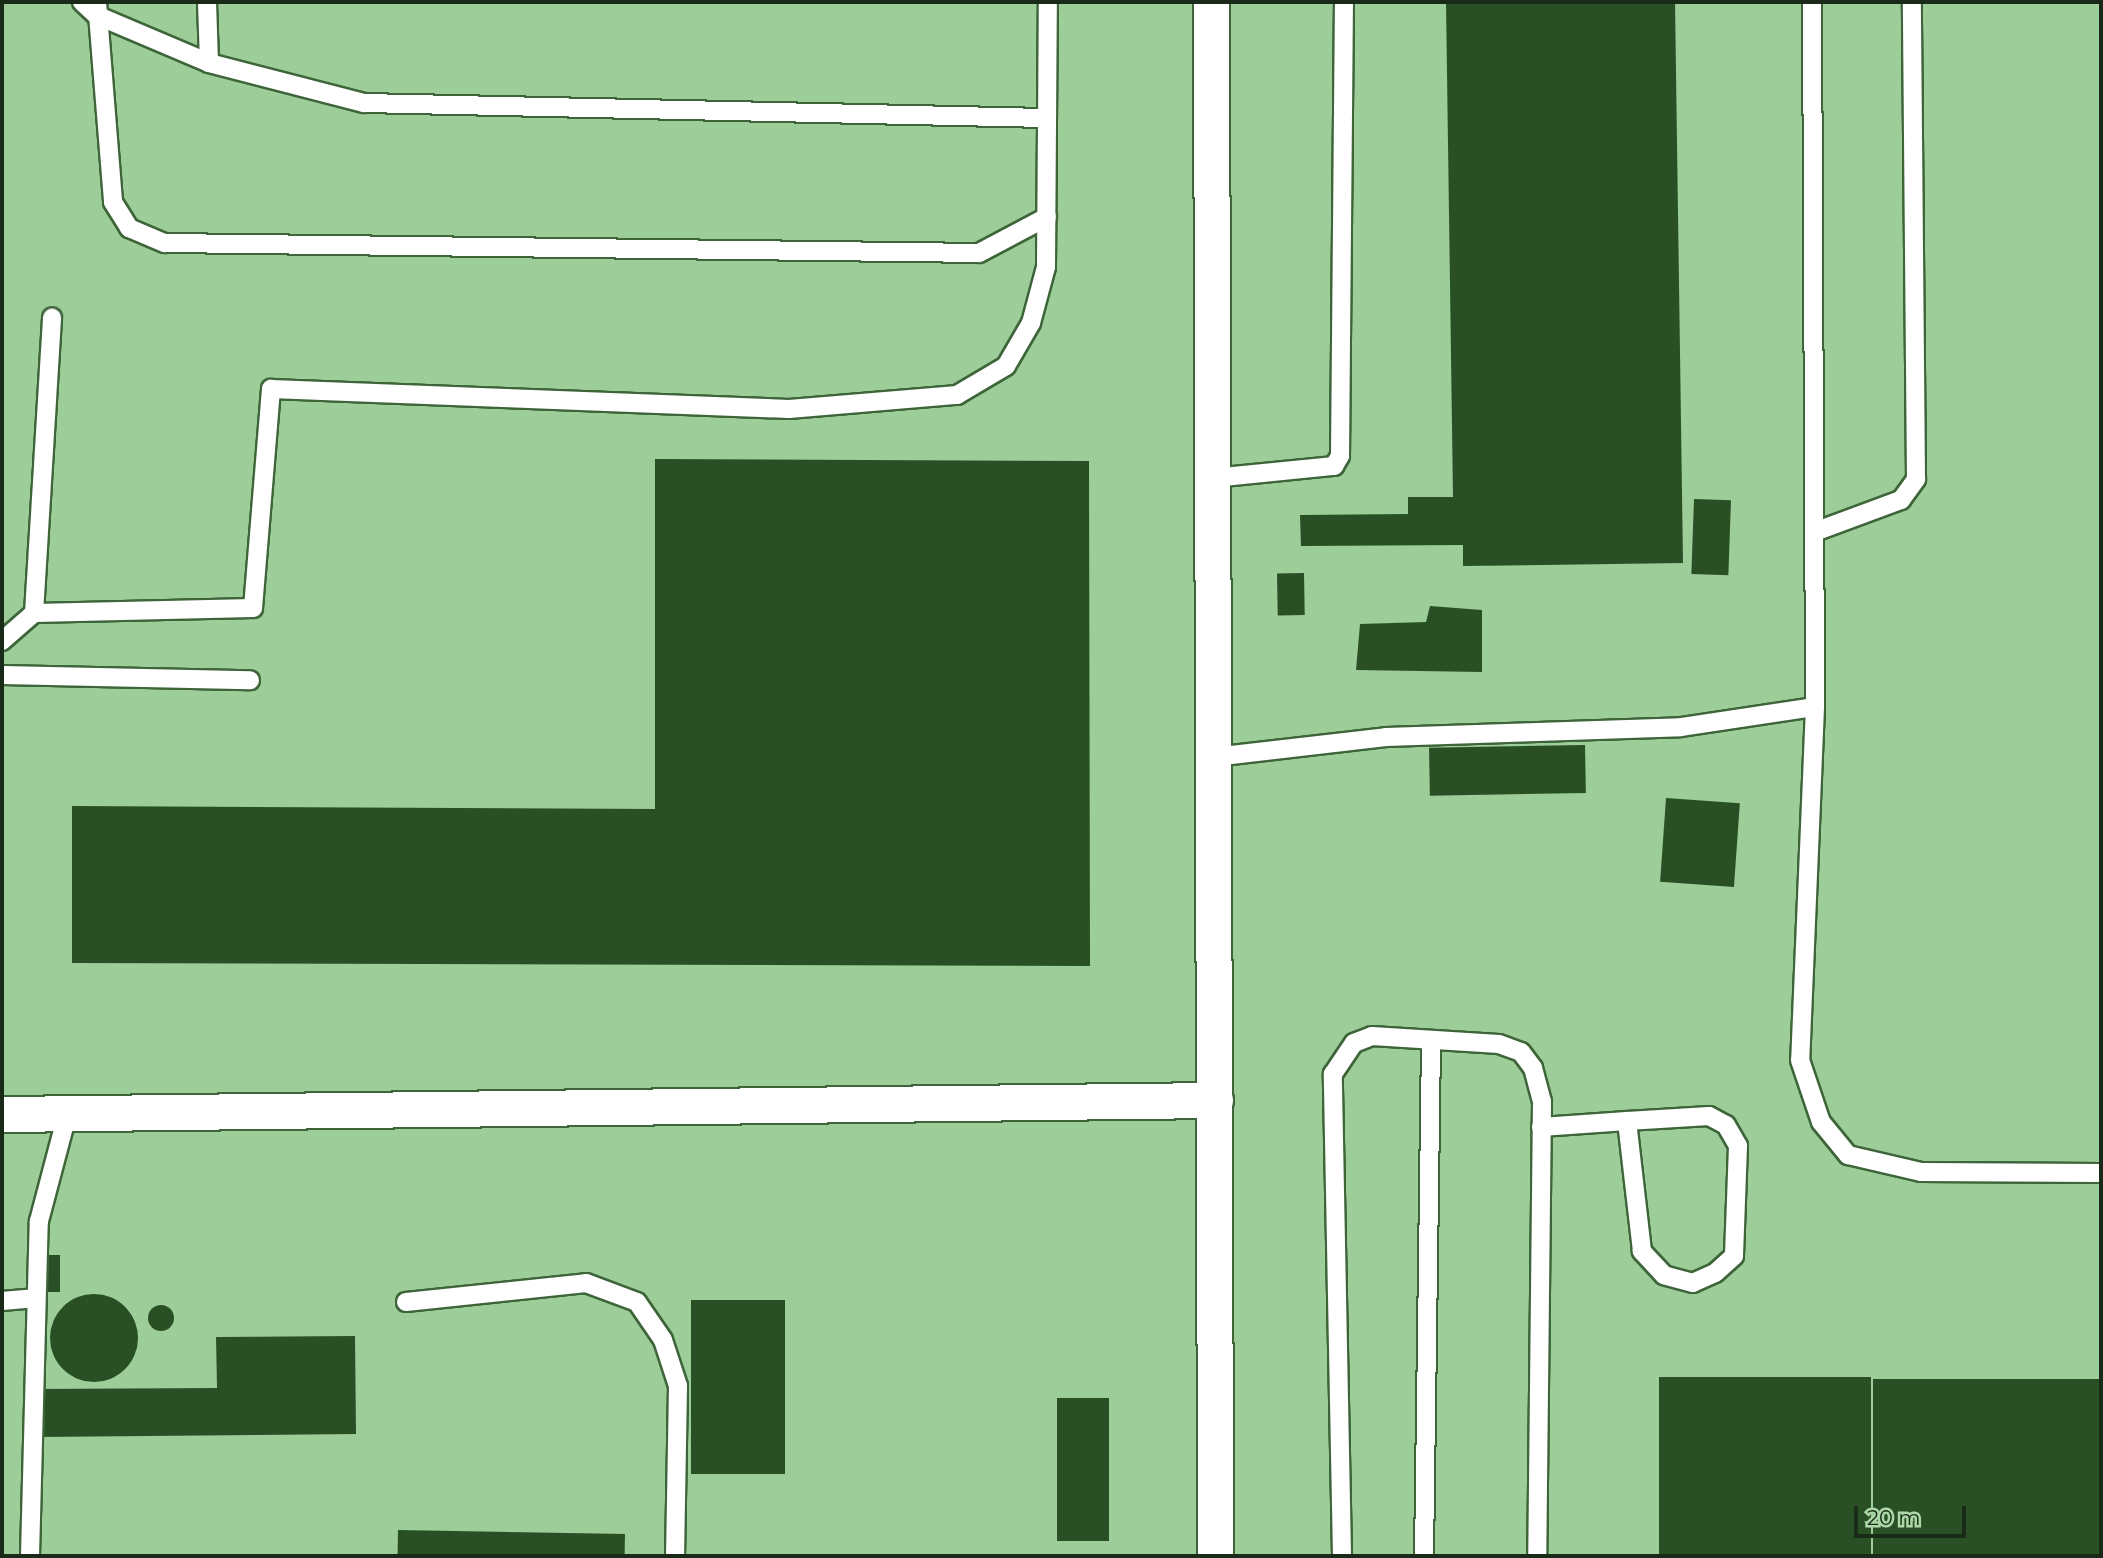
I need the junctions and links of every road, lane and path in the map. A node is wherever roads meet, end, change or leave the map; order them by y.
1 (82, 2) edge
2 (208, 2) edge
3 (1048, 2) edge
4 (1211, 2) edge
5 (1345, 2) edge
6 (1812, 2) edge
7 (1912, 2) edge
8 (96, 8) edge
9 (209, 63) junction
10 (1047, 118) junction
11 (1047, 217) junction
12 (52, 318) dead end
13 (1213, 478) junction
14 (1817, 531) junction
15 (34, 613) junction
16 (2, 641) edge
17 (2, 675) edge
18 (250, 680) dead end
19 (1815, 707) junction
20 (1214, 757) junction
21 (1431, 1040) junction
22 (1215, 1100) junction
23 (68, 1111) junction
24 (2, 1114) edge
25 (1627, 1121) junction
26 (1541, 1127) junction
27 (2101, 1173) edge
28 (34, 1298) junction
29 (2, 1301) edge
30 (406, 1302) dead end
31 (30, 1556) edge
32 (675, 1556) edge
33 (1214, 1556) edge
34 (1342, 1556) edge
35 (1424, 1556) edge
36 (1537, 1556) edge

1 - 8 lane
2 - 9 lane
3 - 10 lane
4 - 13 street
5 - 13 lane
6 - 14 lane
7 - 14 lane
8 - 9 lane
8 - 11 lane
9 - 10 lane
10 - 11 lane
11 - 15 lane
12 - 15 lane
13 - 20 street
14 - 19 lane
15 - 16 lane
17 - 18 lane
19 - 20 lane
19 - 27 lane
20 - 22 street
21 - 26 lane
21 - 34 lane
21 - 35 lane
22 - 23 street
22 - 33 street
23 - 24 street
23 - 28 lane
25 - 25 lane
25 - 26 lane
26 - 36 lane
28 - 29 lane
28 - 31 lane
30 - 32 lane

